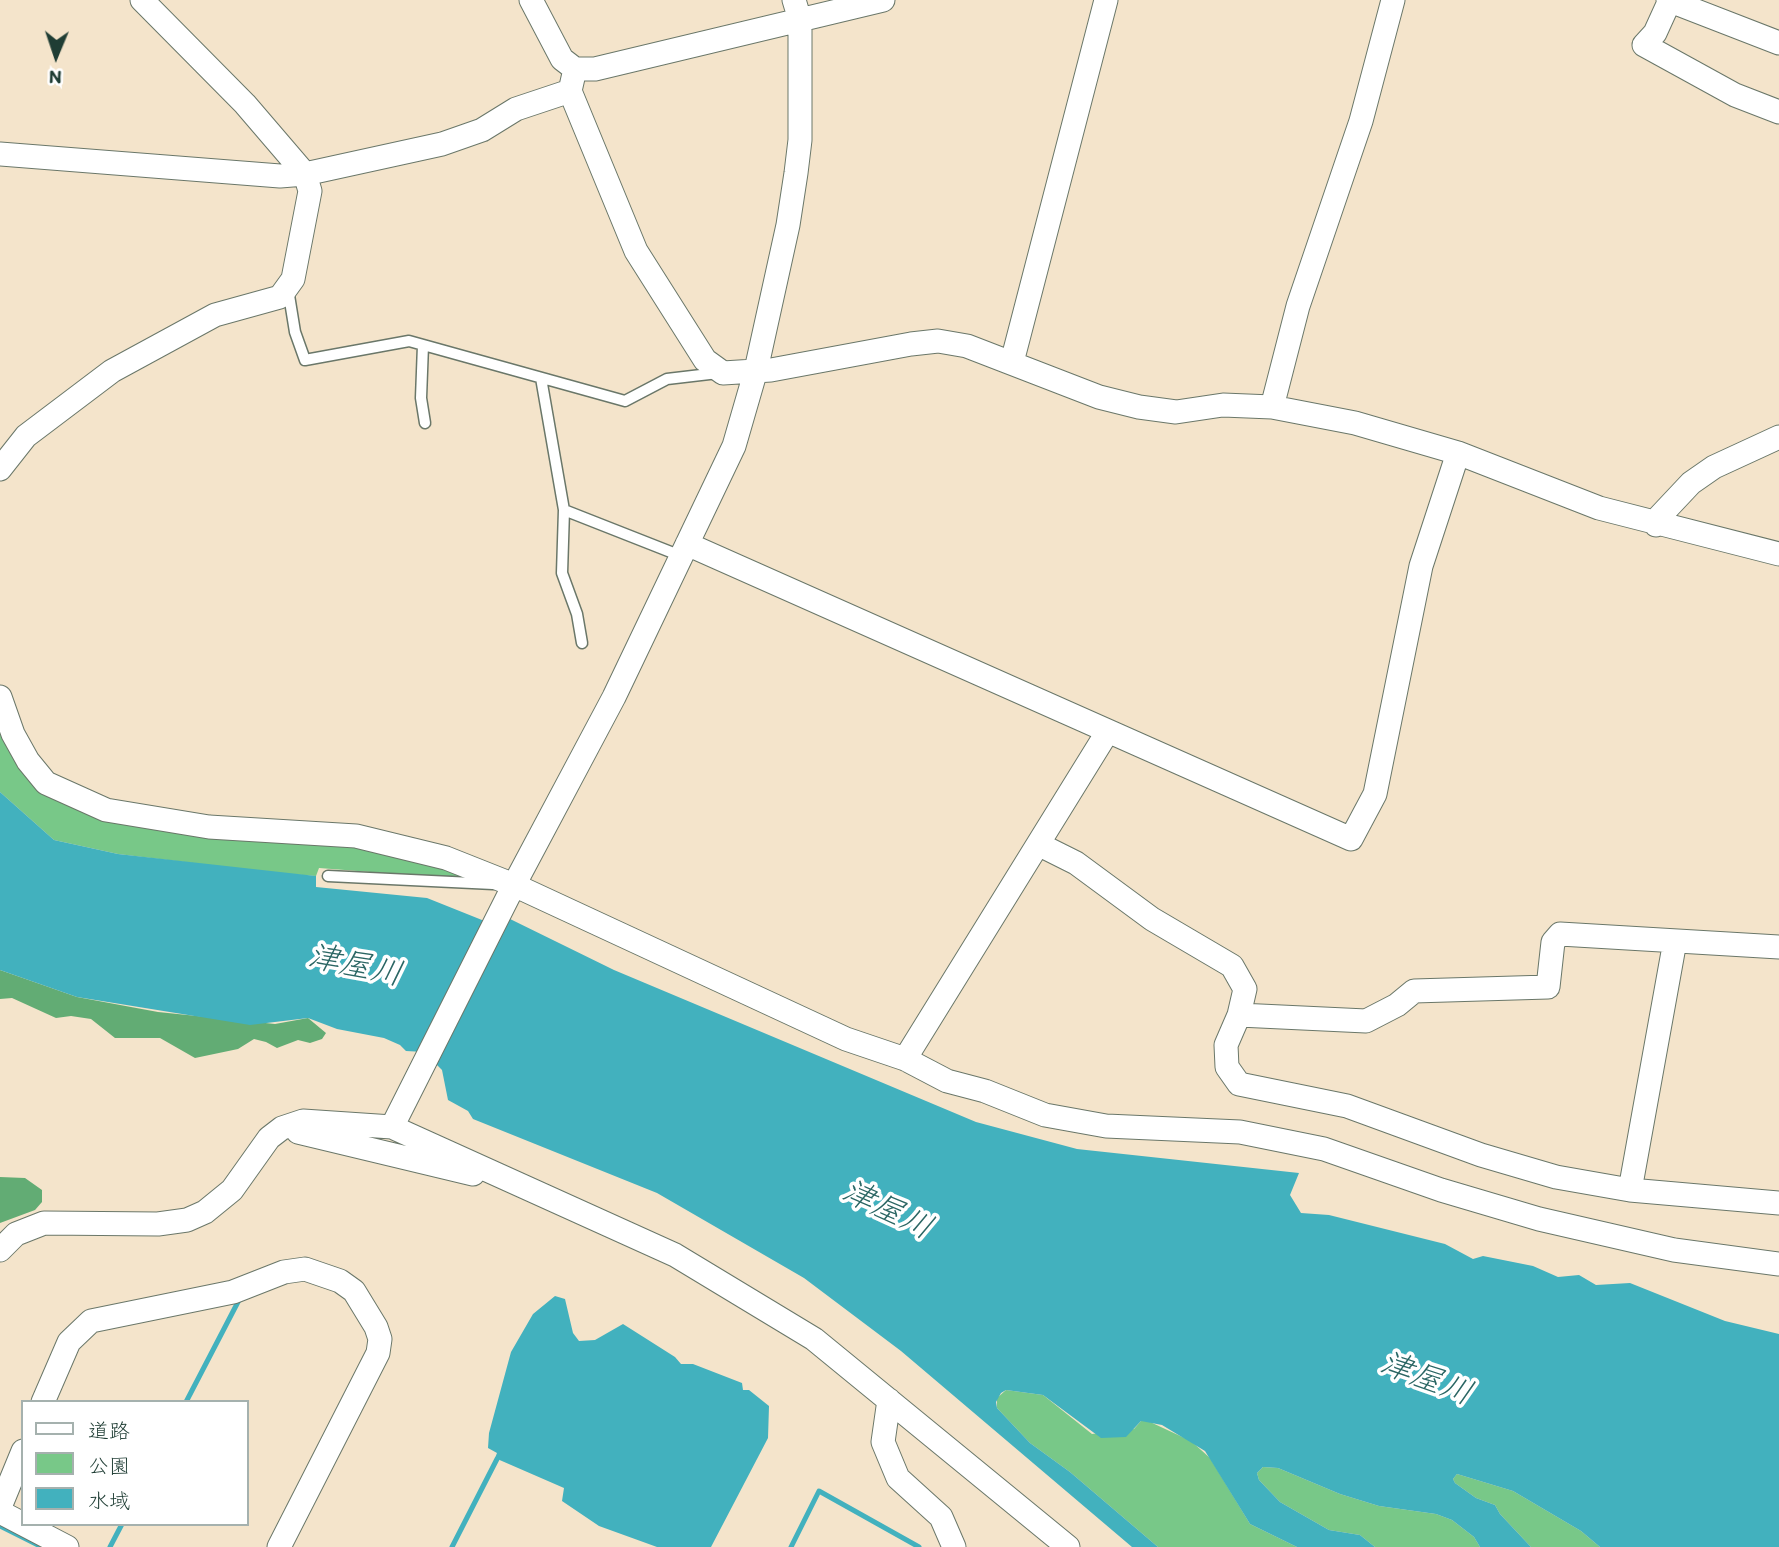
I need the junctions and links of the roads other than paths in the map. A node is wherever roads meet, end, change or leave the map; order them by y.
1 (142, 0) edge
2 (531, 0) edge
3 (883, 0) edge
4 (1106, 0) edge
5 (1393, 0) edge
6 (1669, 0) edge
7 (797, 10) edge
8 (1779, 43) edge
9 (572, 80) junction
10 (1779, 112) edge
11 (0, 154) edge
12 (305, 174) junction
13 (288, 289) junction
14 (423, 345) junction
15 (1012, 362) junction
16 (755, 370) junction
17 (723, 373) junction
18 (541, 378) junction
19 (1272, 407) junction
20 (425, 423) dead end
21 (1779, 437) edge
22 (1458, 453) junction
23 (0, 469) edge
24 (564, 510) junction
25 (1656, 525) junction
26 (684, 550) junction
27 (1779, 554) edge
28 (582, 643) dead end
29 (0, 697) edge
30 (1108, 731) junction
31 (1040, 845) junction
32 (328, 876) dead end
33 (513, 885) junction
34 (1675, 941) junction
35 (1779, 947) edge
36 (1239, 1015) junction
37 (905, 1059) junction
38 (396, 1119) junction
39 (282, 1128) junction
40 (1630, 1190) junction
41 (1779, 1203) edge
42 (591, 1217) junction
43 (0, 1250) edge
44 (1779, 1264) edge
45 (44, 1400) edge
46 (889, 1400) junction
47 (21, 1456) edge
48 (0, 1507) edge
49 (0, 1512) edge
50 (21, 1523) edge
51 (27, 1526) edge
52 (67, 1547) edge
53 (279, 1547) edge
54 (954, 1547) edge
55 (1068, 1547) edge

1 - 12 street
2 - 9 street
3 - 7 street
4 - 15 street
5 - 19 street
6 - 8 street
6 - 10 street
7 - 9 street
7 - 16 street
9 - 12 street
9 - 17 street
11 - 12 street
12 - 13 street
13 - 14 lane
13 - 23 street
14 - 18 lane
14 - 20 lane
15 - 16 street
15 - 19 street
16 - 17 street
16 - 26 street
17 - 18 lane
18 - 24 lane
19 - 22 street
21 - 25 street
22 - 25 street
22 - 30 street
24 - 26 lane
24 - 28 lane
25 - 27 street
26 - 30 street
26 - 33 street
29 - 33 street
30 - 31 street
31 - 36 street
31 - 37 street
32 - 33 lane
33 - 37 street
33 - 38 street
34 - 35 street
34 - 36 street
34 - 40 street
36 - 40 street
37 - 44 street
38 - 39 street
38 - 42 street
39 - 42 street
39 - 43 street
40 - 41 street
42 - 46 street
45 - 53 street
46 - 54 street
46 - 55 street
47 - 48 street
49 - 50 street
51 - 52 street

